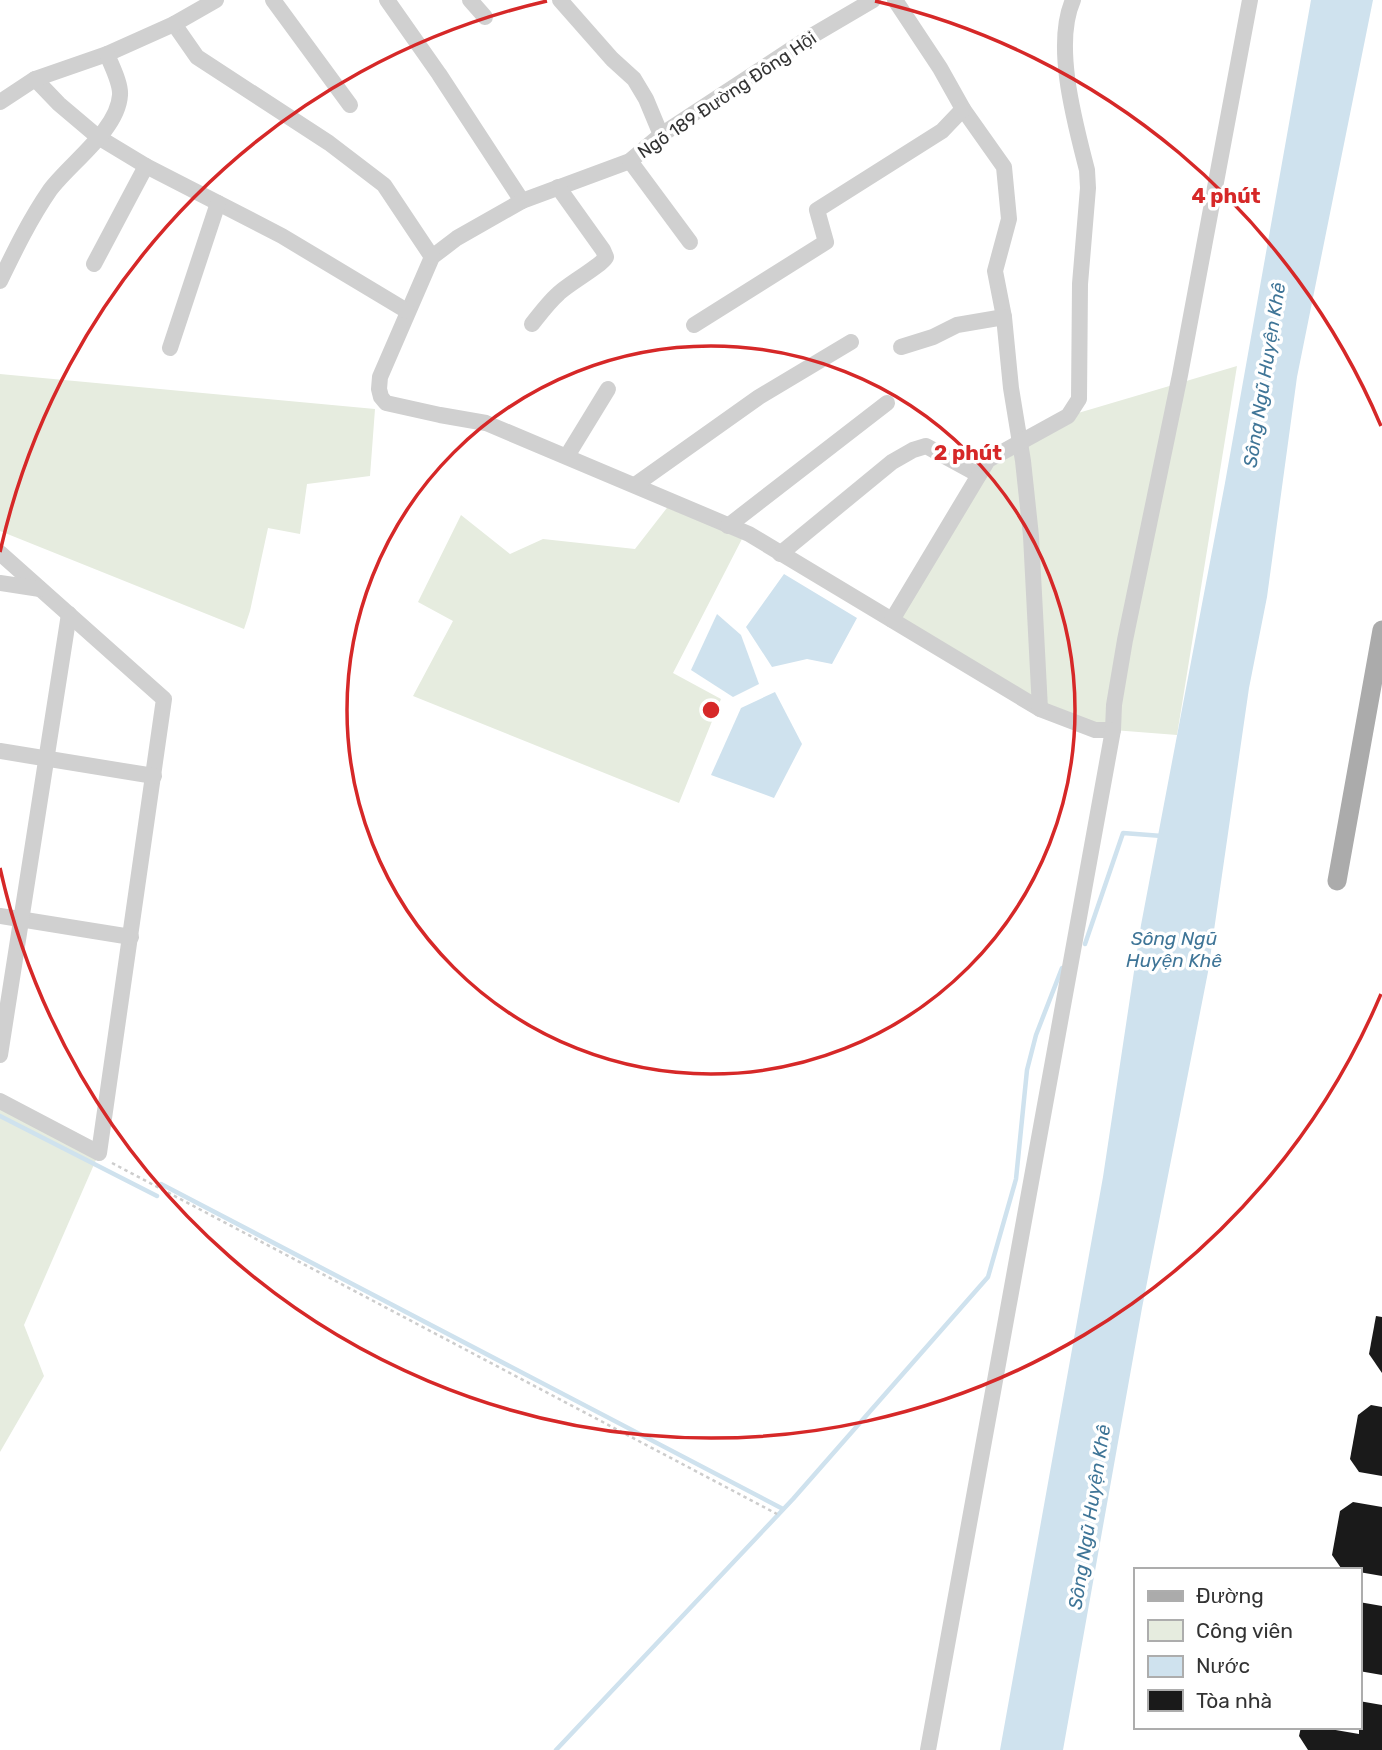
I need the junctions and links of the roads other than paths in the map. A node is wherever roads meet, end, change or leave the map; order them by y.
1 (216, 0) edge
2 (273, 0) edge
3 (387, 0) edge
4 (470, 0) edge
5 (560, 0) edge
6 (873, 0) edge
7 (895, 0) edge
8 (1073, 0) edge
9 (1250, 0) edge
10 (485, 16) dead end
11 (174, 24) junction
12 (107, 54) junction
13 (35, 79) junction
14 (0, 102) edge
15 (350, 105) dead end
16 (963, 109) junction
17 (661, 135) junction
18 (98, 137) junction
19 (630, 161) junction
20 (146, 166) junction
21 (558, 187) junction
22 (522, 201) junction
23 (218, 203) junction
24 (690, 242) dead end
25 (432, 257) junction
26 (94, 264) dead end
27 (0, 281) edge
28 (407, 311) junction
29 (1004, 317) junction
30 (532, 324) dead end
31 (694, 325) dead end
32 (851, 342) dead end
33 (901, 347) dead end
34 (170, 348) dead end
35 (608, 389) dead end
36 (887, 403) dead end
37 (1020, 442) junction
38 (567, 456) junction
39 (979, 475) junction
40 (635, 485) junction
41 (728, 526) junction
42 (0, 553) edge
43 (780, 554) junction
44 (0, 583) edge
45 (40, 589) junction
46 (69, 614) junction
47 (892, 620) junction
48 (1382, 630) edge
49 (1040, 709) junction
50 (1114, 730) junction
51 (0, 751) edge
52 (46, 758) junction
53 (153, 776) junction
54 (1337, 881) dead end
55 (0, 916) edge
56 (21, 920) junction
57 (131, 937) junction
58 (0, 1055) edge
59 (0, 1101) edge
60 (928, 1750) edge

1 - 11 street
2 - 15 street
3 - 22 street
4 - 10 street
5 - 17 street
6 - 17 street, Ngõ 189 Đường Đông Hội
7 - 16 street
8 - 37 street
9 - 50 street
11 - 12 street
11 - 25 street
12 - 13 street
12 - 18 street
13 - 14 street
13 - 18 street
16 - 29 street
16 - 31 street
17 - 19 street, Ngõ 189 Đường Đông Hội
18 - 20 street
18 - 27 street
19 - 21 street, Ngõ 189 Đường Đông Hội
19 - 24 street
20 - 23 street
20 - 26 street
21 - 22 street, Ngõ 189 Đường Đông Hội
21 - 30 street
22 - 25 street, Ngõ 189 Đường Đông Hội
23 - 28 street
23 - 34 street
25 - 28 street, Ngõ 189 Đường Đông Hội
28 - 38 street, Ngõ 189 Đường Đông Hội
29 - 33 street
29 - 37 street
32 - 40 street
35 - 38 street
36 - 41 street
37 - 39 street
37 - 49 street
38 - 40 street
39 - 43 street
39 - 47 street
40 - 41 street
41 - 43 street
42 - 45 street
43 - 47 street
44 - 45 street
45 - 46 street
46 - 52 street
46 - 53 street
47 - 49 street
48 - 54 main road
49 - 50 street
50 - 60 street
51 - 52 street
52 - 53 street
52 - 56 street
53 - 57 street
55 - 56 street
56 - 57 street
56 - 58 street
57 - 59 street

